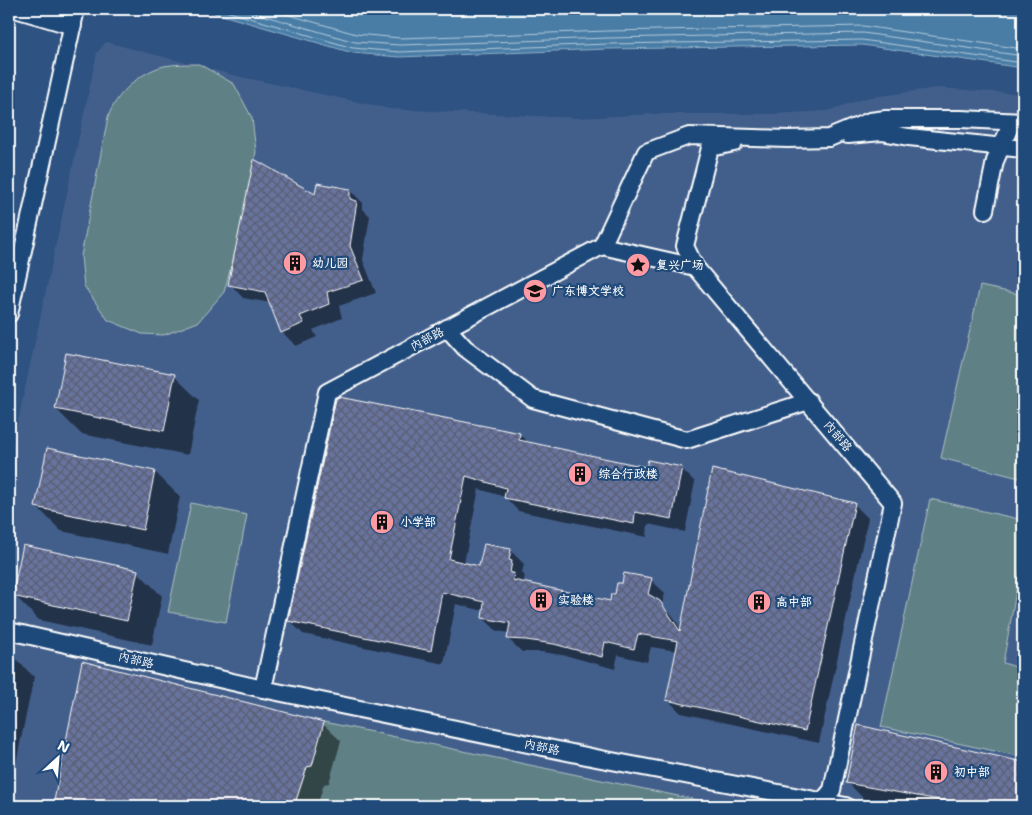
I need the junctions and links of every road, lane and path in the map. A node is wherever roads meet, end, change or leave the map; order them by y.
1 (15, 9) edge
2 (76, 9) edge
3 (73, 26) junction
4 (1018, 122) edge
5 (758, 137) junction
6 (829, 138) junction
7 (1001, 147) junction
8 (1023, 149) edge
9 (985, 210) dead end
10 (602, 246) junction
11 (695, 267) junction
12 (9, 314) edge
13 (447, 328) junction
14 (810, 402) junction
15 (9, 631) edge
16 (263, 690) junction
17 (822, 804) edge
18 (846, 806) edge

1 - 3 street
2 - 3 street
3 - 12 street
4 - 6 street, 内部路
4 - 7 street
5 - 6 street, 内部路
5 - 10 street, 内部路
5 - 11 street, 内部路
6 - 7 street, 内部路
7 - 8 street, 内部路
7 - 9 street
10 - 11 street
10 - 13 street, 内部路
11 - 14 street, 内部路
13 - 14 street
13 - 16 street, 内部路
14 - 17 street, 内部路
15 - 16 street, 内部路
16 - 17 street, 内部路
17 - 18 street

